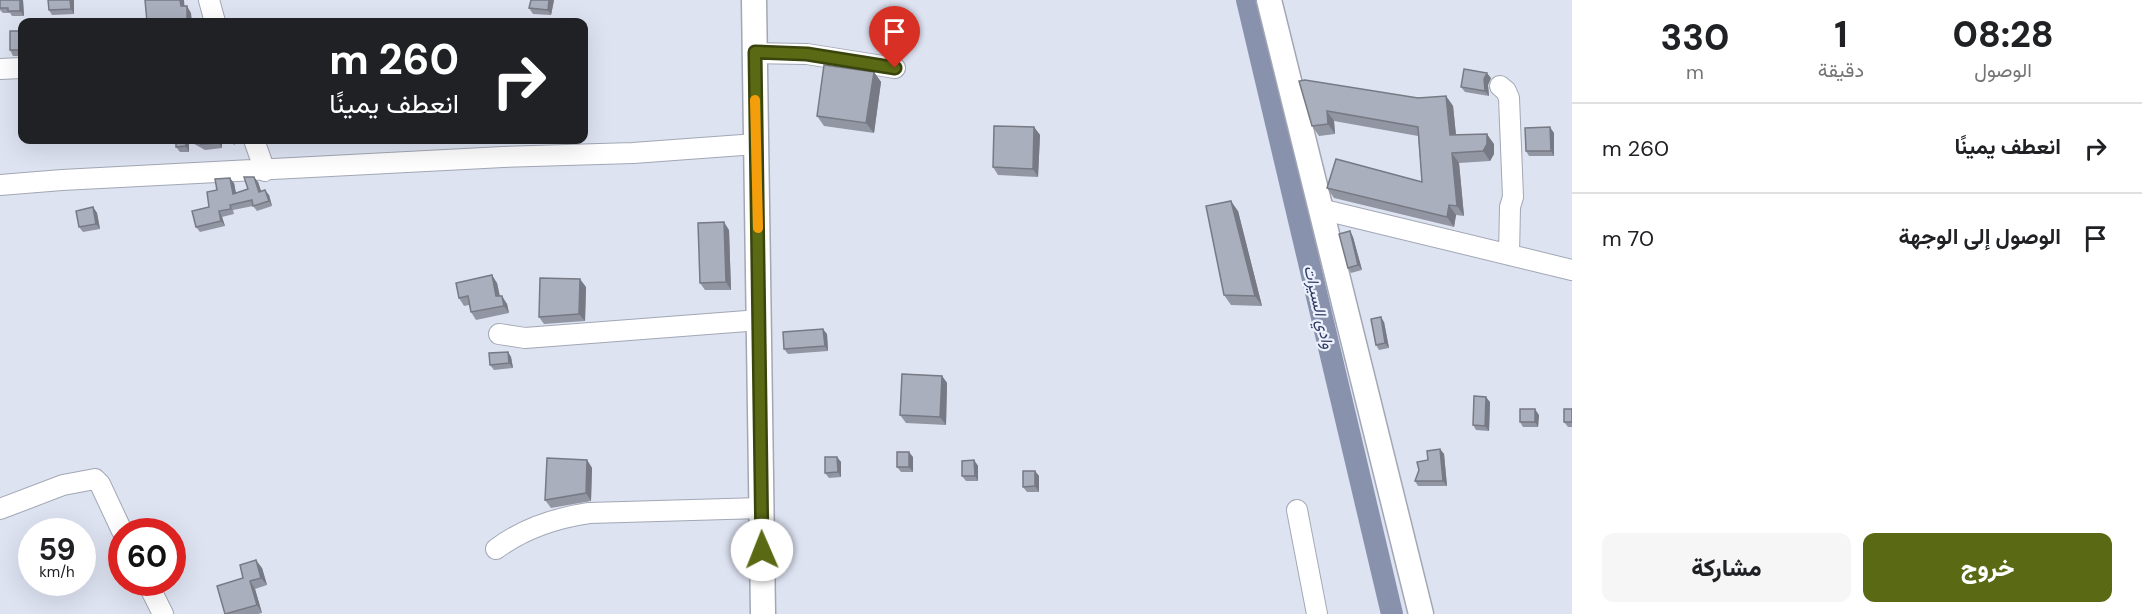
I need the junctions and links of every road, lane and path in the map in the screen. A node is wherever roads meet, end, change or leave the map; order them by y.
1 (209, 0) edge
2 (754, 0) edge
3 (1269, 0) edge
4 (214, 18) edge
5 (755, 52) junction
6 (18, 68) edge
7 (895, 68) dead end
8 (0, 69) edge
9 (1500, 86) dead end
10 (255, 144) edge
11 (756, 144) junction
12 (265, 171) junction
13 (0, 185) edge
14 (1320, 209) junction
15 (1509, 255) junction
16 (1572, 270) edge
17 (760, 320) junction
18 (499, 334) dead end
19 (761, 508) junction
20 (0, 509) edge
21 (1297, 510) dead end
22 (116, 518) edge
23 (496, 549) dead end
24 (154, 596) edge
25 (163, 614) edge
26 (763, 614) edge
27 (1317, 614) edge
28 (1421, 614) edge

1 - 4 street
2 - 5 main road
3 - 14 main road
5 - 7 street
5 - 11 main road
6 - 8 street
9 - 15 street
10 - 12 street
11 - 12 street
11 - 17 main road
12 - 13 street
14 - 15 street
14 - 28 main road
15 - 16 street
17 - 18 street
17 - 19 main road
19 - 23 street
19 - 26 main road
20 - 22 street
21 - 27 street
24 - 25 street

